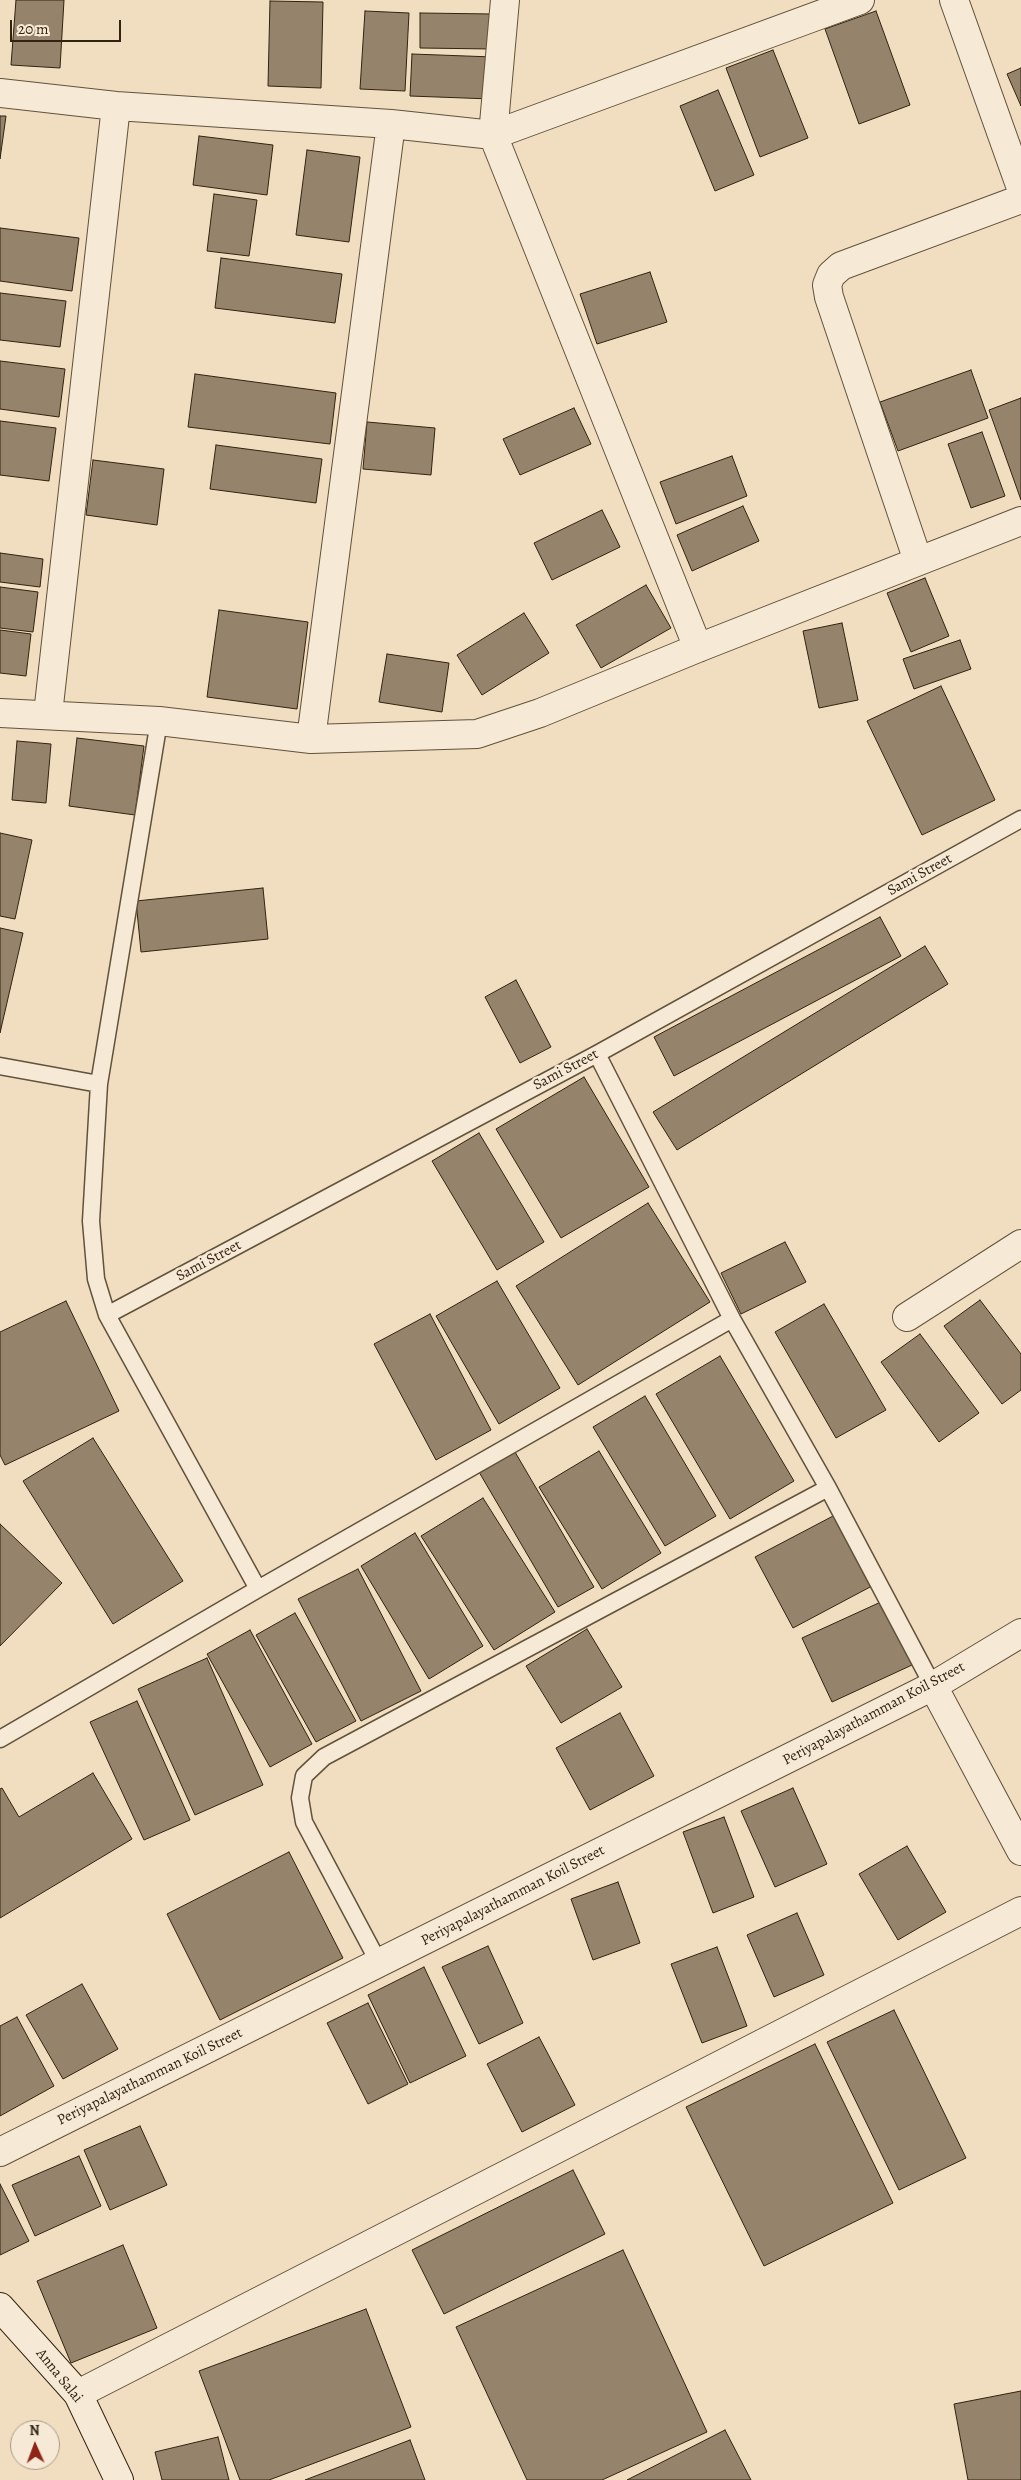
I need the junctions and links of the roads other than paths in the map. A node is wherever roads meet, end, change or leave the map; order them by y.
1 (505, 0) edge
2 (860, 0) edge
3 (954, 0) edge
4 (0, 93) edge
5 (116, 106) junction
6 (391, 124) junction
7 (493, 135) junction
8 (1021, 188) edge
9 (1021, 199) edge
10 (1021, 521) edge
11 (918, 562) junction
12 (698, 648) junction
13 (0, 713) edge
14 (48, 714) junction
15 (158, 721) junction
16 (311, 739) junction
17 (1021, 819) edge
18 (597, 1054) junction
19 (0, 1066) edge
20 (99, 1084) junction
21 (1021, 1244) edge
22 (107, 1315) junction
23 (907, 1317) dead end
24 (732, 1319) junction
25 (828, 1488) junction
26 (258, 1589) junction
27 (1021, 1633) edge
28 (933, 1686) junction
29 (0, 1739) edge
30 (1021, 1851) edge
31 (1021, 1911) edge
32 (379, 1963) junction
33 (0, 2152) edge
34 (0, 2307) edge
35 (78, 2394) junction
36 (119, 2480) edge

1 - 7 street
2 - 7 street
3 - 8 street
4 - 5 street
5 - 6 street
5 - 14 street
6 - 7 street
6 - 16 street
7 - 12 street
9 - 11 street
10 - 11 street
11 - 12 street
12 - 16 street
13 - 14 street
14 - 15 street
15 - 16 street
15 - 20 lane
17 - 18 lane, Sami Street
18 - 22 lane, Sami Street
18 - 24 lane
19 - 20 lane
20 - 22 lane
21 - 23 street
22 - 26 lane
24 - 25 lane
24 - 26 lane
25 - 28 lane
25 - 32 lane
26 - 29 lane
27 - 28 street, Periyapalayathamman Koil Street
28 - 30 street
28 - 32 street, Periyapalayathamman Koil Street
31 - 35 street
32 - 33 street, Periyapalayathamman Koil Street
34 - 35 street, Anna Salai
35 - 36 street, Anna Salai

